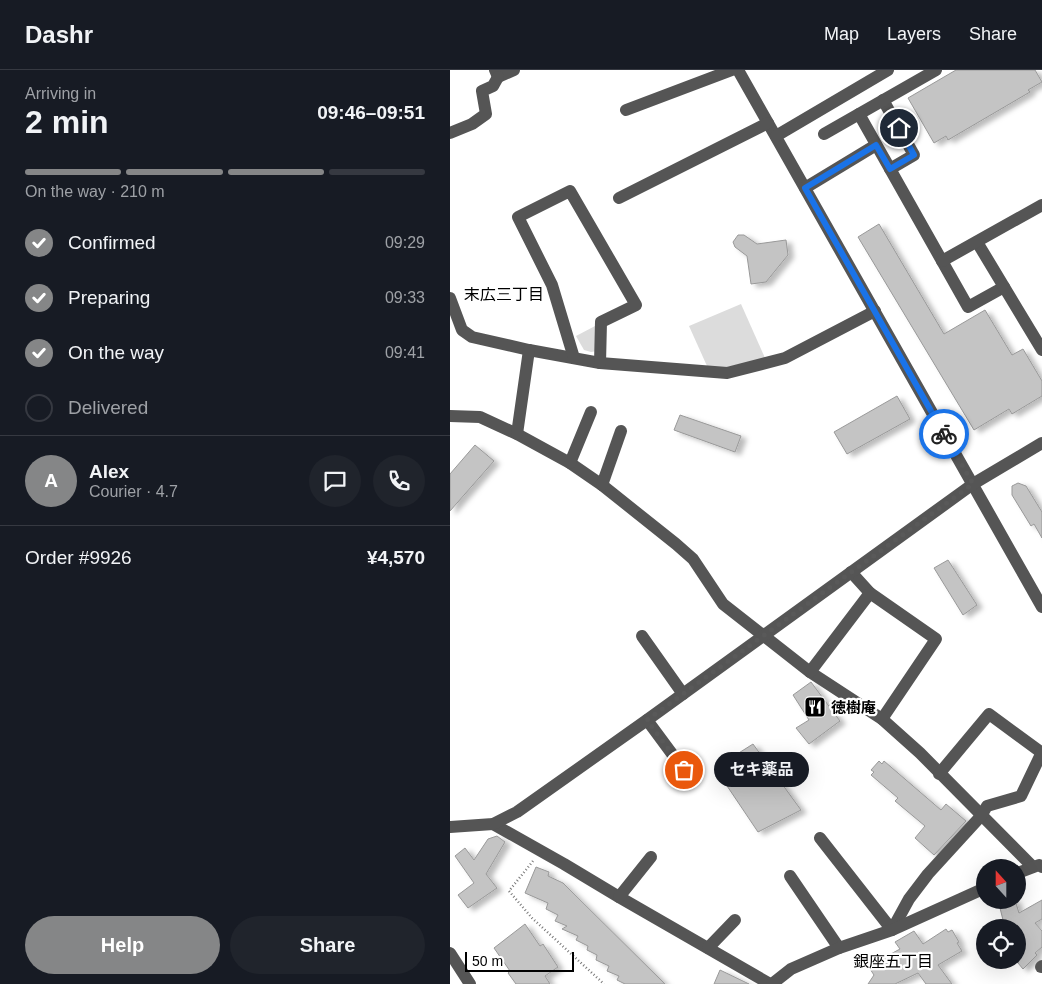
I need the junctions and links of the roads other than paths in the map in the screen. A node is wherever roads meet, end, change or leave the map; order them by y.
1 (514, 70) edge
2 (732, 70) edge
3 (738, 70) edge
4 (888, 70) edge
5 (936, 70) edge
6 (497, 74) edge
7 (883, 100) junction
8 (626, 110) dead end
9 (859, 114) junction
10 (768, 123) junction
11 (450, 133) edge
12 (824, 134) dead end
13 (776, 136) junction
14 (876, 145) junction
15 (890, 169) junction
16 (805, 188) junction
17 (619, 198) dead end
18 (1042, 205) edge
19 (977, 242) junction
20 (942, 261) junction
21 (1004, 287) junction
22 (450, 298) edge
23 (875, 311) junction
24 (529, 350) junction
25 (1042, 350) edge
26 (574, 358) junction
27 (600, 363) junction
28 (590, 412) dead end
29 (450, 416) edge
30 (622, 431) dead end
31 (517, 434) junction
32 (1042, 443) edge
33 (570, 463) junction
34 (973, 484) junction
35 (602, 485) junction
36 (851, 572) junction
37 (870, 593) junction
38 (1042, 607) edge
39 (642, 636) dead end
40 (762, 636) junction
41 (810, 672) junction
42 (683, 694) junction
43 (882, 719) junction
44 (647, 720) junction
45 (1042, 752) edge
46 (684, 770) dead end
47 (939, 774) junction
48 (982, 816) junction
49 (493, 824) junction
50 (450, 827) edge
51 (820, 838) dead end
52 (651, 857) dead end
53 (1037, 867) edge
54 (790, 876) dead end
55 (976, 892) edge
56 (618, 897) junction
57 (735, 920) dead end
58 (892, 930) junction
59 (708, 948) junction
60 (839, 948) junction
61 (450, 952) edge
62 (470, 984) edge
63 (771, 984) edge

1 - 6 street
2 - 8 street
3 - 10 street
4 - 13 street
5 - 7 street
6 - 11 street
7 - 9 street
7 - 15 street
9 - 12 street
9 - 14 street
10 - 13 street
10 - 17 street
13 - 16 street
14 - 15 street
14 - 16 street
15 - 20 street
16 - 23 street
18 - 19 street
19 - 20 street
19 - 21 street
20 - 21 street
21 - 25 street
22 - 24 street
23 - 27 street
23 - 34 street
24 - 26 street
24 - 31 street
26 - 27 street
26 - 27 street
28 - 33 street
29 - 31 street
30 - 35 street
31 - 33 street
32 - 34 street
33 - 35 street
34 - 36 street
34 - 38 street
35 - 40 street
36 - 37 street
36 - 40 street
37 - 41 street
37 - 43 street
39 - 42 street
40 - 41 street
40 - 42 street
41 - 43 street
42 - 44 street
43 - 47 street
44 - 46 street
44 - 49 street
45 - 47 street
45 - 48 street
47 - 48 street
48 - 53 street
48 - 58 street
49 - 50 street
49 - 56 street
51 - 58 street
52 - 56 street
54 - 60 street
55 - 58 street
56 - 59 street
57 - 59 street
58 - 60 street
59 - 63 street
60 - 63 street
61 - 62 street

